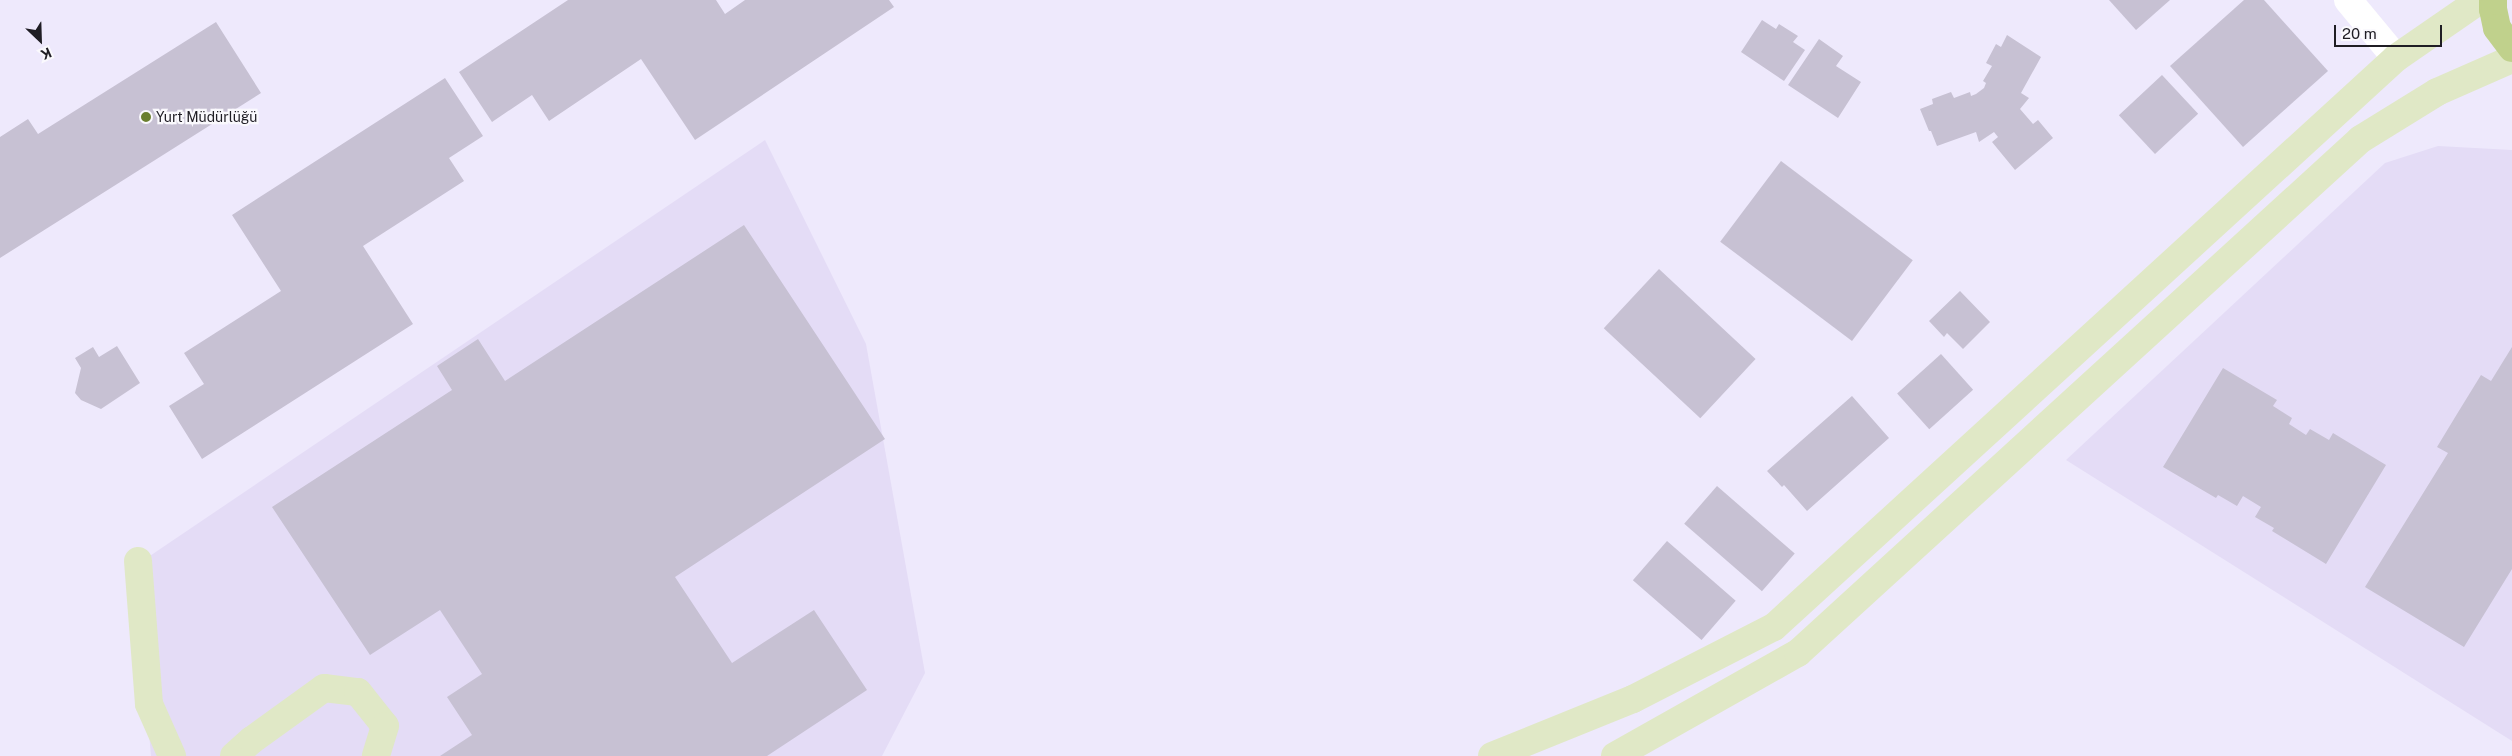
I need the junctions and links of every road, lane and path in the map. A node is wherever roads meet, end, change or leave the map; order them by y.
1 (2348, 0) edge
2 (2480, 0) edge
3 (2493, 0) edge
4 (2512, 48) edge
5 (2396, 58) junction
6 (2512, 59) edge
7 (138, 560) dead end
8 (172, 756) edge
9 (234, 756) edge
10 (376, 756) edge
11 (1492, 756) edge
12 (1615, 756) edge

1 - 5 street
2 - 5 street
3 - 4 main road
5 - 11 street
6 - 12 street
7 - 8 street
9 - 10 street

